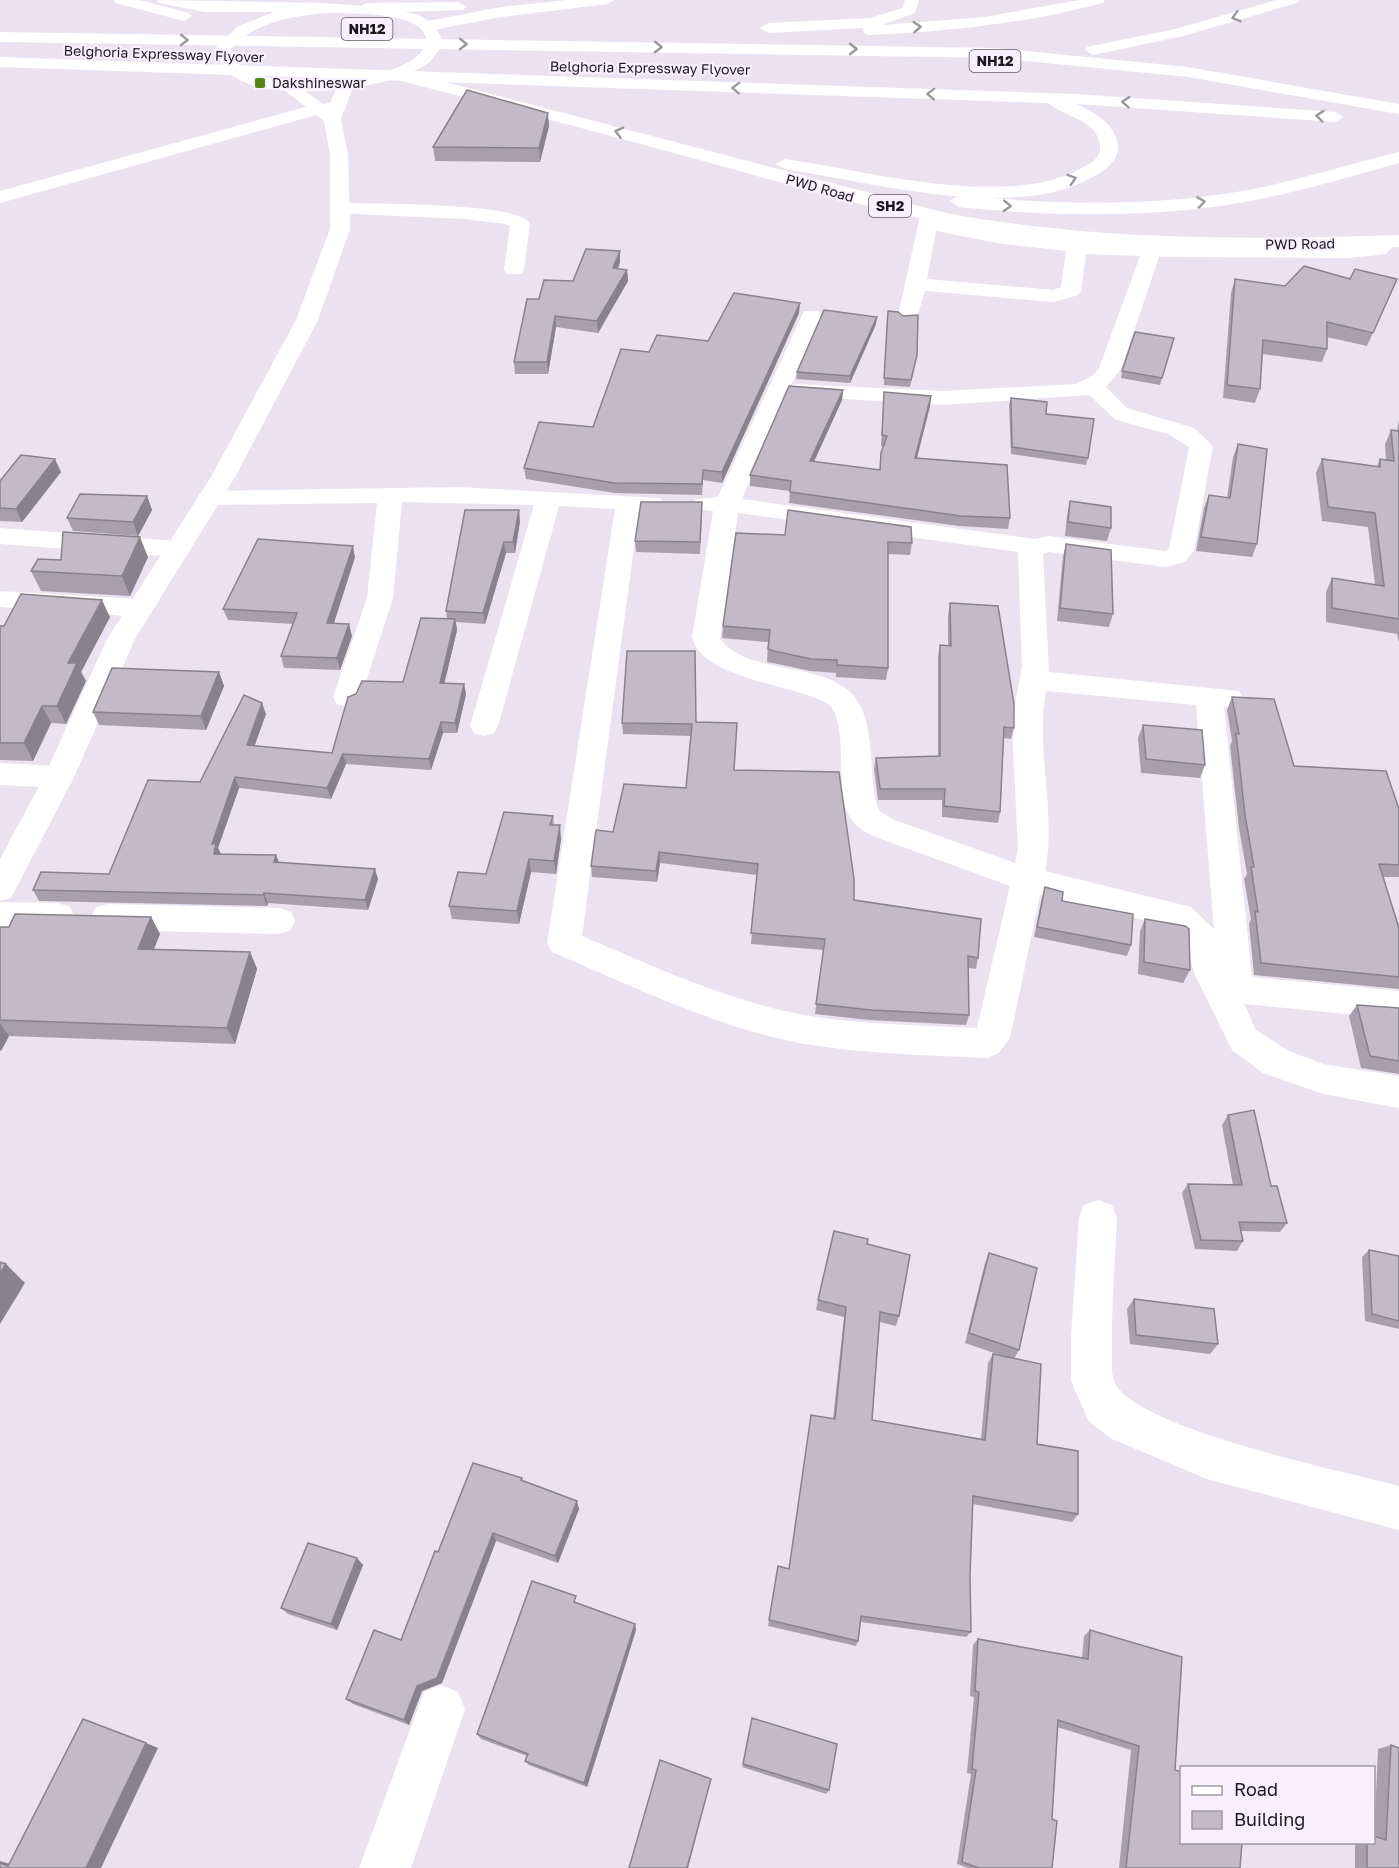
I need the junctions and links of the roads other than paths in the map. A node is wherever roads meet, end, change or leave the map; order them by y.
1 (121, 0) edge
2 (164, 0) edge
3 (537, 0) edge
4 (606, 0) edge
5 (912, 0) edge
6 (1098, 0) edge
7 (1292, 0) edge
8 (324, 8) junction
9 (366, 8) junction
10 (0, 26) edge
11 (428, 26) junction
12 (532, 30) dead end
13 (0, 37) edge
14 (231, 38) junction
15 (0, 49) edge
16 (0, 62) edge
17 (420, 62) junction
18 (894, 68) dead end
19 (394, 74) junction
20 (346, 85) junction
21 (287, 86) junction
22 (1399, 109) edge
23 (329, 112) junction
24 (1354, 119) dead end
25 (1375, 122) dead end
26 (1399, 125) edge
27 (1399, 157) edge
28 (785, 164) junction
29 (0, 197) edge
30 (340, 209) junction
31 (929, 220) junction
32 (1393, 242) edge
33 (1077, 247) junction
34 (1153, 248) junction
35 (514, 270) dead end
36 (915, 284) junction
37 (811, 315) dead end
38 (909, 316) edge
39 (1093, 386) junction
40 (781, 387) junction
41 (390, 495) junction
42 (549, 497) junction
43 (209, 498) junction
44 (628, 503) junction
45 (727, 504) junction
46 (0, 536) edge
47 (1035, 547) junction
48 (177, 549) junction
49 (0, 599) edge
50 (140, 608) junction
51 (1034, 680) junction
52 (1209, 696) junction
53 (347, 697) edge
54 (1251, 700) edge
55 (483, 726) dead end
56 (0, 774) edge
57 (59, 777) junction
58 (1026, 879) junction
59 (0, 889) edge
60 (0, 915) edge
61 (279, 921) dead end
62 (1227, 988) junction
63 (1399, 1005) edge
64 (1399, 1092) edge
65 (1098, 1218) dead end
66 (1399, 1508) edge
67 (441, 1709) dead end
68 (385, 1868) edge

1 - 14 main road
2 - 8 main road
3 - 9 main road
4 - 11 main road
5 -> 6 main road
7 -> 18 main road, NH12
8 - 9 main road
8 - 14 main road
9 - 11 main road
10 - 12 main road, Belghoria Expressway Flyover / NH12
11 - 17 main road
13 -> 22 main road
14 - 21 main road, SH2
28 -> 15 main road, Belghoria Expressway Flyover / NH12
24 -> 16 main road
17 - 19 main road, SH2
17 - 28 main road, PWD Road / SH2
19 - 20 main road, SH2
31 -> 19 main road, PWD Road / SH2
20 - 21 main road, SH2
20 - 23 main road
21 - 23 main road
23 - 29 main road
23 - 30 main road
25 - 26 main road
28 -> 27 main road, PWD Road / SH2
30 - 35 main road
30 - 43 main road
31 - 33 main road
31 - 34 main road, PWD Road / SH2
31 - 36 main road
32 - 34 main road
33 - 34 main road
33 - 36 main road
34 - 39 main road
36 - 38 main road
37 - 40 main road
39 - 40 main road
39 - 47 main road
40 - 45 main road
41 - 42 main road
41 - 43 main road
41 - 53 main road
42 - 44 main road
42 - 55 main road
43 - 48 main road
44 - 45 main road
44 - 58 main road
45 - 47 main road
45 - 58 main road
46 - 48 main road
47 - 51 main road
48 - 50 main road
49 - 50 main road
50 - 57 main road
51 - 52 main road
51 - 58 main road
52 - 54 main road
52 - 62 main road
56 - 57 main road
57 - 59 main road
58 - 62 main road
60 - 61 main road
62 - 63 main road
62 - 64 main road
65 - 66 main road
67 - 68 main road

